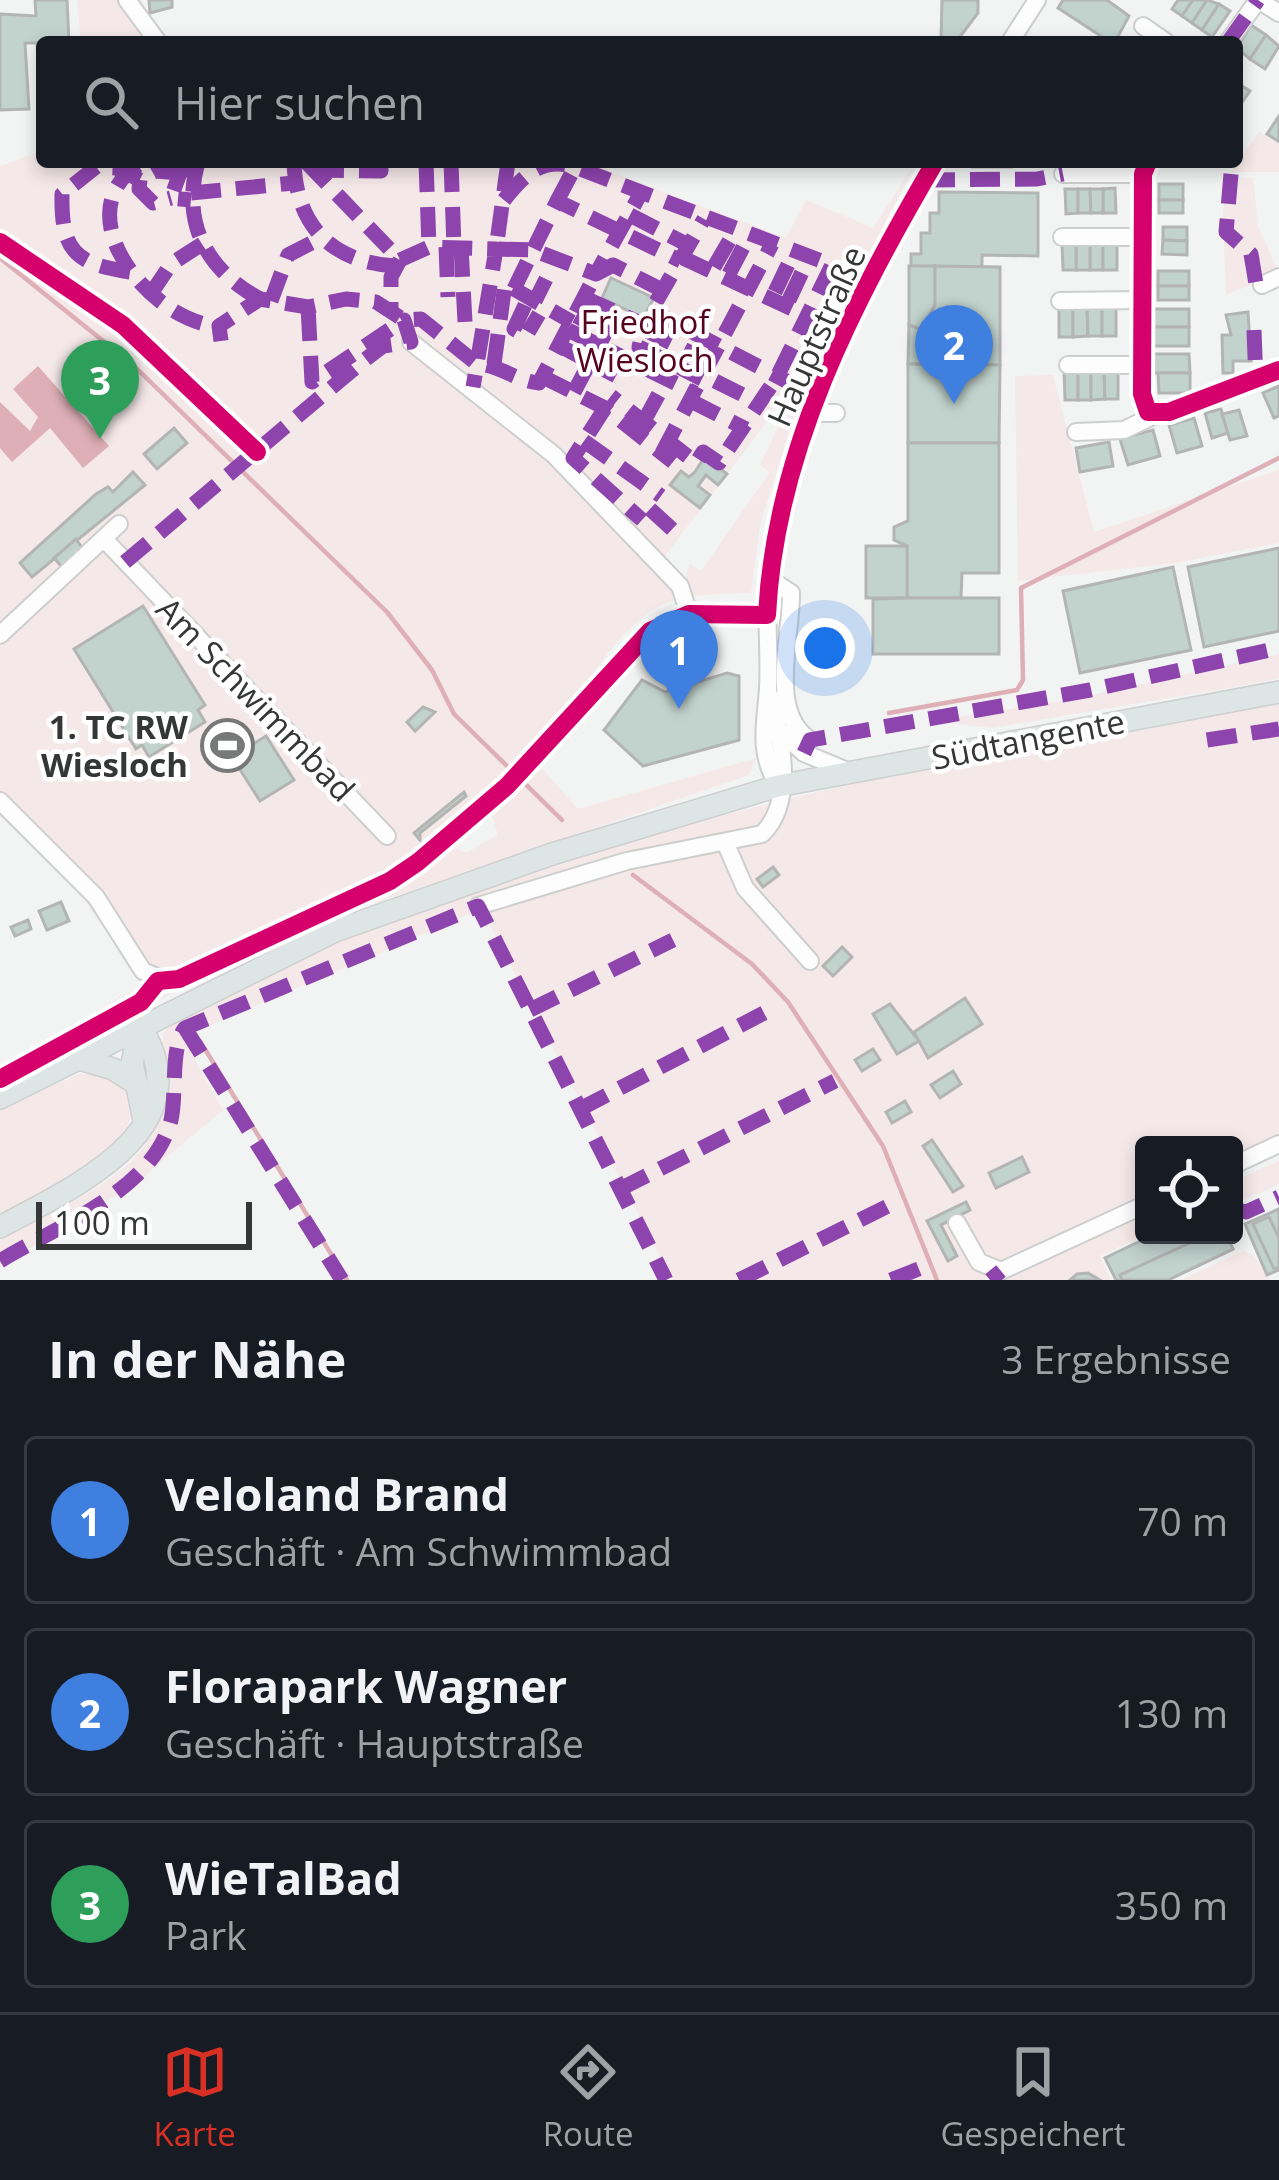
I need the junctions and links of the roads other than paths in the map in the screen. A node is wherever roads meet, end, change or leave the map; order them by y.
1 (127, 0) edge
2 (1037, 0) edge
3 (1258, 0) edge
4 (1279, 13) edge
5 (1143, 26) dead end
6 (154, 36) edge
7 (1014, 36) edge
8 (1157, 36) edge
9 (1232, 36) edge
10 (932, 168) edge
11 (1145, 168) edge
12 (1063, 174) dead end
13 (1061, 237) dead end
14 (1142, 237) junction
15 (1142, 300) junction
16 (1060, 301) dead end
17 (411, 342) dead end
18 (1068, 365) dead end
19 (1142, 365) junction
20 (1279, 370) edge
21 (809, 413) junction
22 (836, 413) dead end
23 (1155, 415) junction
24 (1076, 432) dead end
25 (119, 524) dead end
26 (104, 539) junction
27 (769, 578) junction
28 (689, 614) junction
29 (766, 615) junction
30 (0, 635) edge
31 (768, 689) junction
32 (1279, 692) edge
33 (781, 732) junction
34 (810, 740) dead end
35 (853, 773) junction
36 (778, 786) junction
37 (0, 801) edge
38 (387, 836) dead end
39 (725, 842) junction
40 (478, 906) dead end
41 (809, 961) dead end
42 (140, 1026) junction
43 (76, 1058) junction
44 (137, 1084) junction
45 (0, 1098) edge
46 (143, 1120) junction
47 (1279, 1144) edge
48 (1243, 1161) edge
49 (1135, 1209) edge
50 (957, 1223) dead end
51 (0, 1227) edge

1 - 6 street
2 - 7 street
3 - 4 street
3 - 9 street
5 - 8 street
10 - 21 street, Hauptstraße
11 - 12 street
11 - 14 street
13 - 14 street
14 - 15 street
15 - 16 street
15 - 19 street
17 - 28 street
18 - 19 street
19 - 23 street
20 - 23 street
21 - 22 street
21 - 27 street, Hauptstraße
23 - 24 street
25 - 26 street
26 - 30 street
26 - 38 street, Am Schwimmbad
27 - 29 street, Hauptstraße
27 - 34 street
28 - 29 street
28 - 37 street
29 - 31 street, Hauptstraße
31 - 33 street, Hauptstraße
31 - 36 street, Hauptstraße
32 - 35 main road, Südtangente
33 - 35 street
33 - 36 street, Hauptstraße
35 - 36 main road, Südtangente
36 - 39 street
36 - 42 main road, Südtangente
39 - 40 street
39 - 41 street
42 - 43 main road, Südtangente
42 - 44 main road
42 - 46 main road
43 - 44 main road
43 - 45 main road, Südtangente
44 - 46 main road
46 - 51 main road
47 - 48 street
49 - 50 street

